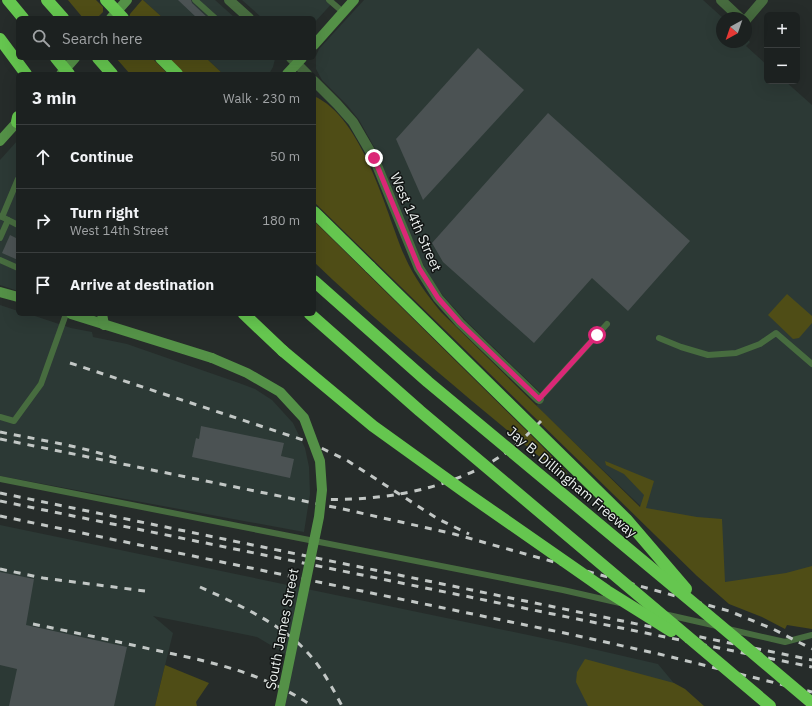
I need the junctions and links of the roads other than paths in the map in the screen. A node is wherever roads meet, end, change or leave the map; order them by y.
1 (8, 0) edge
2 (47, 0) edge
3 (106, 0) edge
4 (128, 0) edge
5 (195, 0) edge
6 (229, 0) edge
7 (329, 0) edge
8 (354, 0) edge
9 (720, 0) edge
10 (763, 0) edge
11 (343, 12) junction
12 (733, 12) edge
13 (752, 13) edge
14 (21, 16) edge
15 (61, 16) edge
16 (117, 16) edge
17 (213, 16) edge
18 (246, 16) edge
19 (0, 39) edge
20 (316, 43) edge
21 (58, 60) edge
22 (74, 60) edge
23 (100, 60) edge
24 (163, 60) edge
25 (297, 60) edge
26 (19, 68) edge
27 (63, 72) edge
28 (68, 72) edge
29 (110, 72) edge
30 (175, 72) edge
31 (288, 72) edge
32 (306, 72) edge
33 (316, 83) edge
34 (16, 122) edge
35 (0, 141) edge
36 (16, 184) edge
37 (316, 214) edge
38 (3, 218) edge
39 (16, 224) edge
40 (0, 238) edge
41 (0, 260) edge
42 (16, 267) edge
43 (316, 283) edge
44 (0, 292) edge
45 (16, 296) edge
46 (65, 316) edge
47 (77, 316) edge
48 (102, 316) edge
49 (246, 316) edge
50 (312, 316) edge
51 (607, 324) dead end
52 (104, 325) junction
53 (659, 338) dead end
54 (812, 364) edge
55 (539, 399) joint
56 (0, 417) edge
57 (0, 479) edge
58 (709, 616) junction
59 (812, 635) edge
60 (709, 655) junction
61 (812, 703) edge
62 (280, 706) edge
63 (770, 706) edge

1 - 14 highway
2 - 15 highway
3 - 16 highway
4 - 16 main road
5 - 17 lane
6 - 18 street
7 - 11 lane
8 - 11 main road
9 - 12 street
10 - 13 street
11 - 20 main road
19 - 26 highway
21 - 28 highway, bridge
22 - 27 main road
23 - 29 highway
24 - 30 highway
25 - 31 main road
25 - 32 street
33 - 55 street, West 14th Street
34 - 35 main road
36 - 38 lane
37 - 58 highway, bridge
38 - 39 lane
38 - 40 lane
41 - 42 lane
43 - 58 highway, Jay B. Dillingham Freeway, bridge
44 - 45 main road
46 - 56 lane
47 - 52 main road, South James Street
48 - 52 main road
49 - 60 highway, bridge
50 - 60 highway, bridge
51 - 55 lane
52 - 62 main road, South James Street, bridge
53 - 54 lane
57 - 59 lane
58 - 61 highway, Jay B. Dillingham Freeway, bridge
60 - 63 highway, bridge

